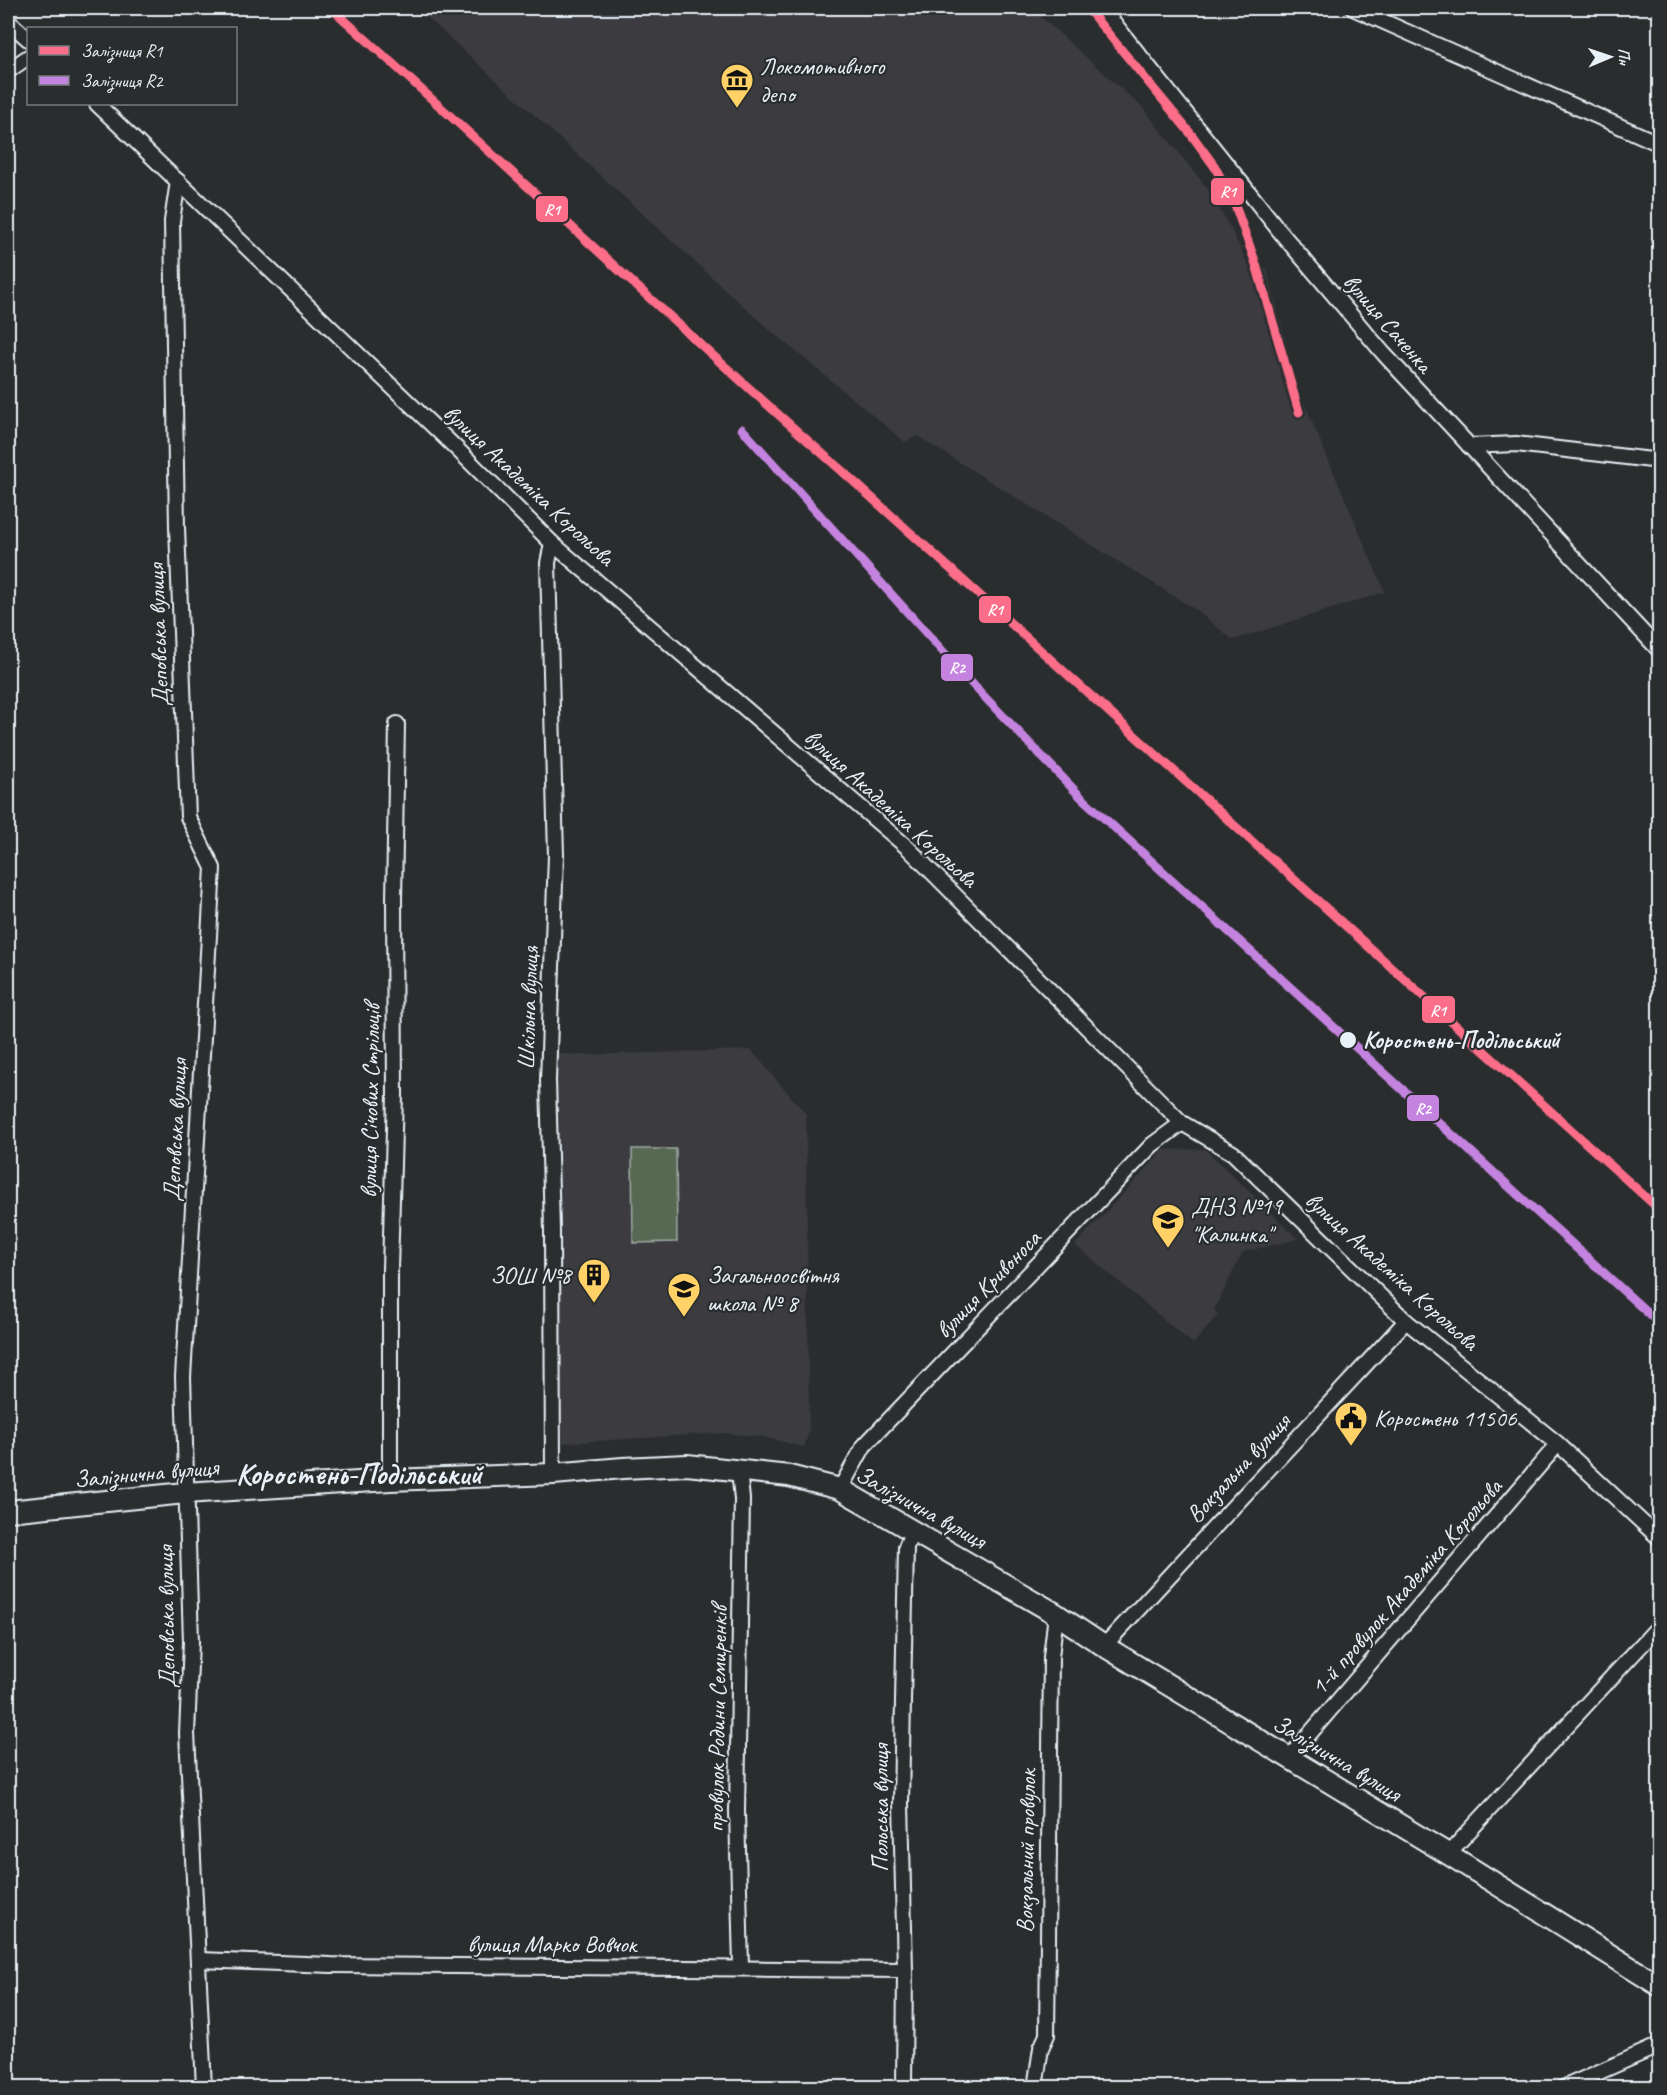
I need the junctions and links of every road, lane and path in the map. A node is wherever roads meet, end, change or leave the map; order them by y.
1 (1102, 8) edge
2 (1353, 8) edge
3 (8, 21) edge
4 (27, 38) edge
5 (27, 58) edge
6 (8, 70) edge
7 (98, 105) edge
8 (1659, 144) edge
9 (178, 182) junction
10 (1469, 446) junction
11 (1659, 461) edge
12 (552, 543) junction
13 (1659, 651) edge
14 (396, 724) dead end
15 (1182, 1123) junction
16 (1406, 1321) junction
17 (1558, 1444) junction
18 (739, 1471) junction
19 (553, 1474) junction
20 (390, 1480) junction
21 (840, 1489) junction
22 (185, 1494) junction
23 (8, 1511) edge
24 (912, 1530) junction
25 (1659, 1539) edge
26 (1056, 1614) junction
27 (1659, 1625) edge
28 (1104, 1646) junction
29 (1288, 1759) junction
30 (1448, 1854) junction
31 (200, 1960) junction
32 (741, 1967) junction
33 (905, 1970) junction
34 (1659, 1986) edge
35 (1659, 2045) edge
36 (204, 2088) edge
37 (904, 2088) edge
38 (1035, 2088) edge
39 (1563, 2088) edge

1 - 10 street, вулиця Саченка
2 - 8 street
3 - 4 street
5 - 6 street
7 - 9 street, вулиця Академіка Корольова
9 - 12 street, вулиця Академіка Корольова
9 - 22 street, Деповська вулиця
10 - 11 street
10 - 13 street, вулиця Саченка
12 - 15 street, вулиця Академіка Корольова
12 - 19 street, Шкільна вулиця
14 - 20 street, вулиця Січових Стрільців
15 - 16 street, вулиця Академіка Корольова
15 - 21 street, вулиця Кривоноса
16 - 17 street, вулиця Академіка Корольова
16 - 28 street, Вокзальна вулиця
17 - 25 street, вулиця Академіка Корольова
17 - 29 street, 1-й провулок Академіка Корольова
18 - 19 street, Залізнична вулиця
18 - 21 street, Залізнична вулиця
18 - 32 street, провулок Родини Семиренків
19 - 20 street, Залізнична вулиця
20 - 22 street, Залізнична вулиця
21 - 24 street, Залізнична вулиця
22 - 23 street, Залізнична вулиця
22 - 31 street, Деповська вулиця
24 - 26 street, Залізнична вулиця
24 - 33 street, Польська вулиця
26 - 28 street, Залізнична вулиця
26 - 38 street, Вокзальний провулок
27 - 30 street
28 - 29 street, Залізнична вулиця
29 - 30 street, Залізнична вулиця
30 - 34 street, Залізнична вулиця
31 - 32 street, вулиця Марко Вовчок
31 - 36 street, Деповська вулиця
32 - 33 street, вулиця Марко Вовчок
33 - 37 street, Польська вулиця
35 - 39 street

